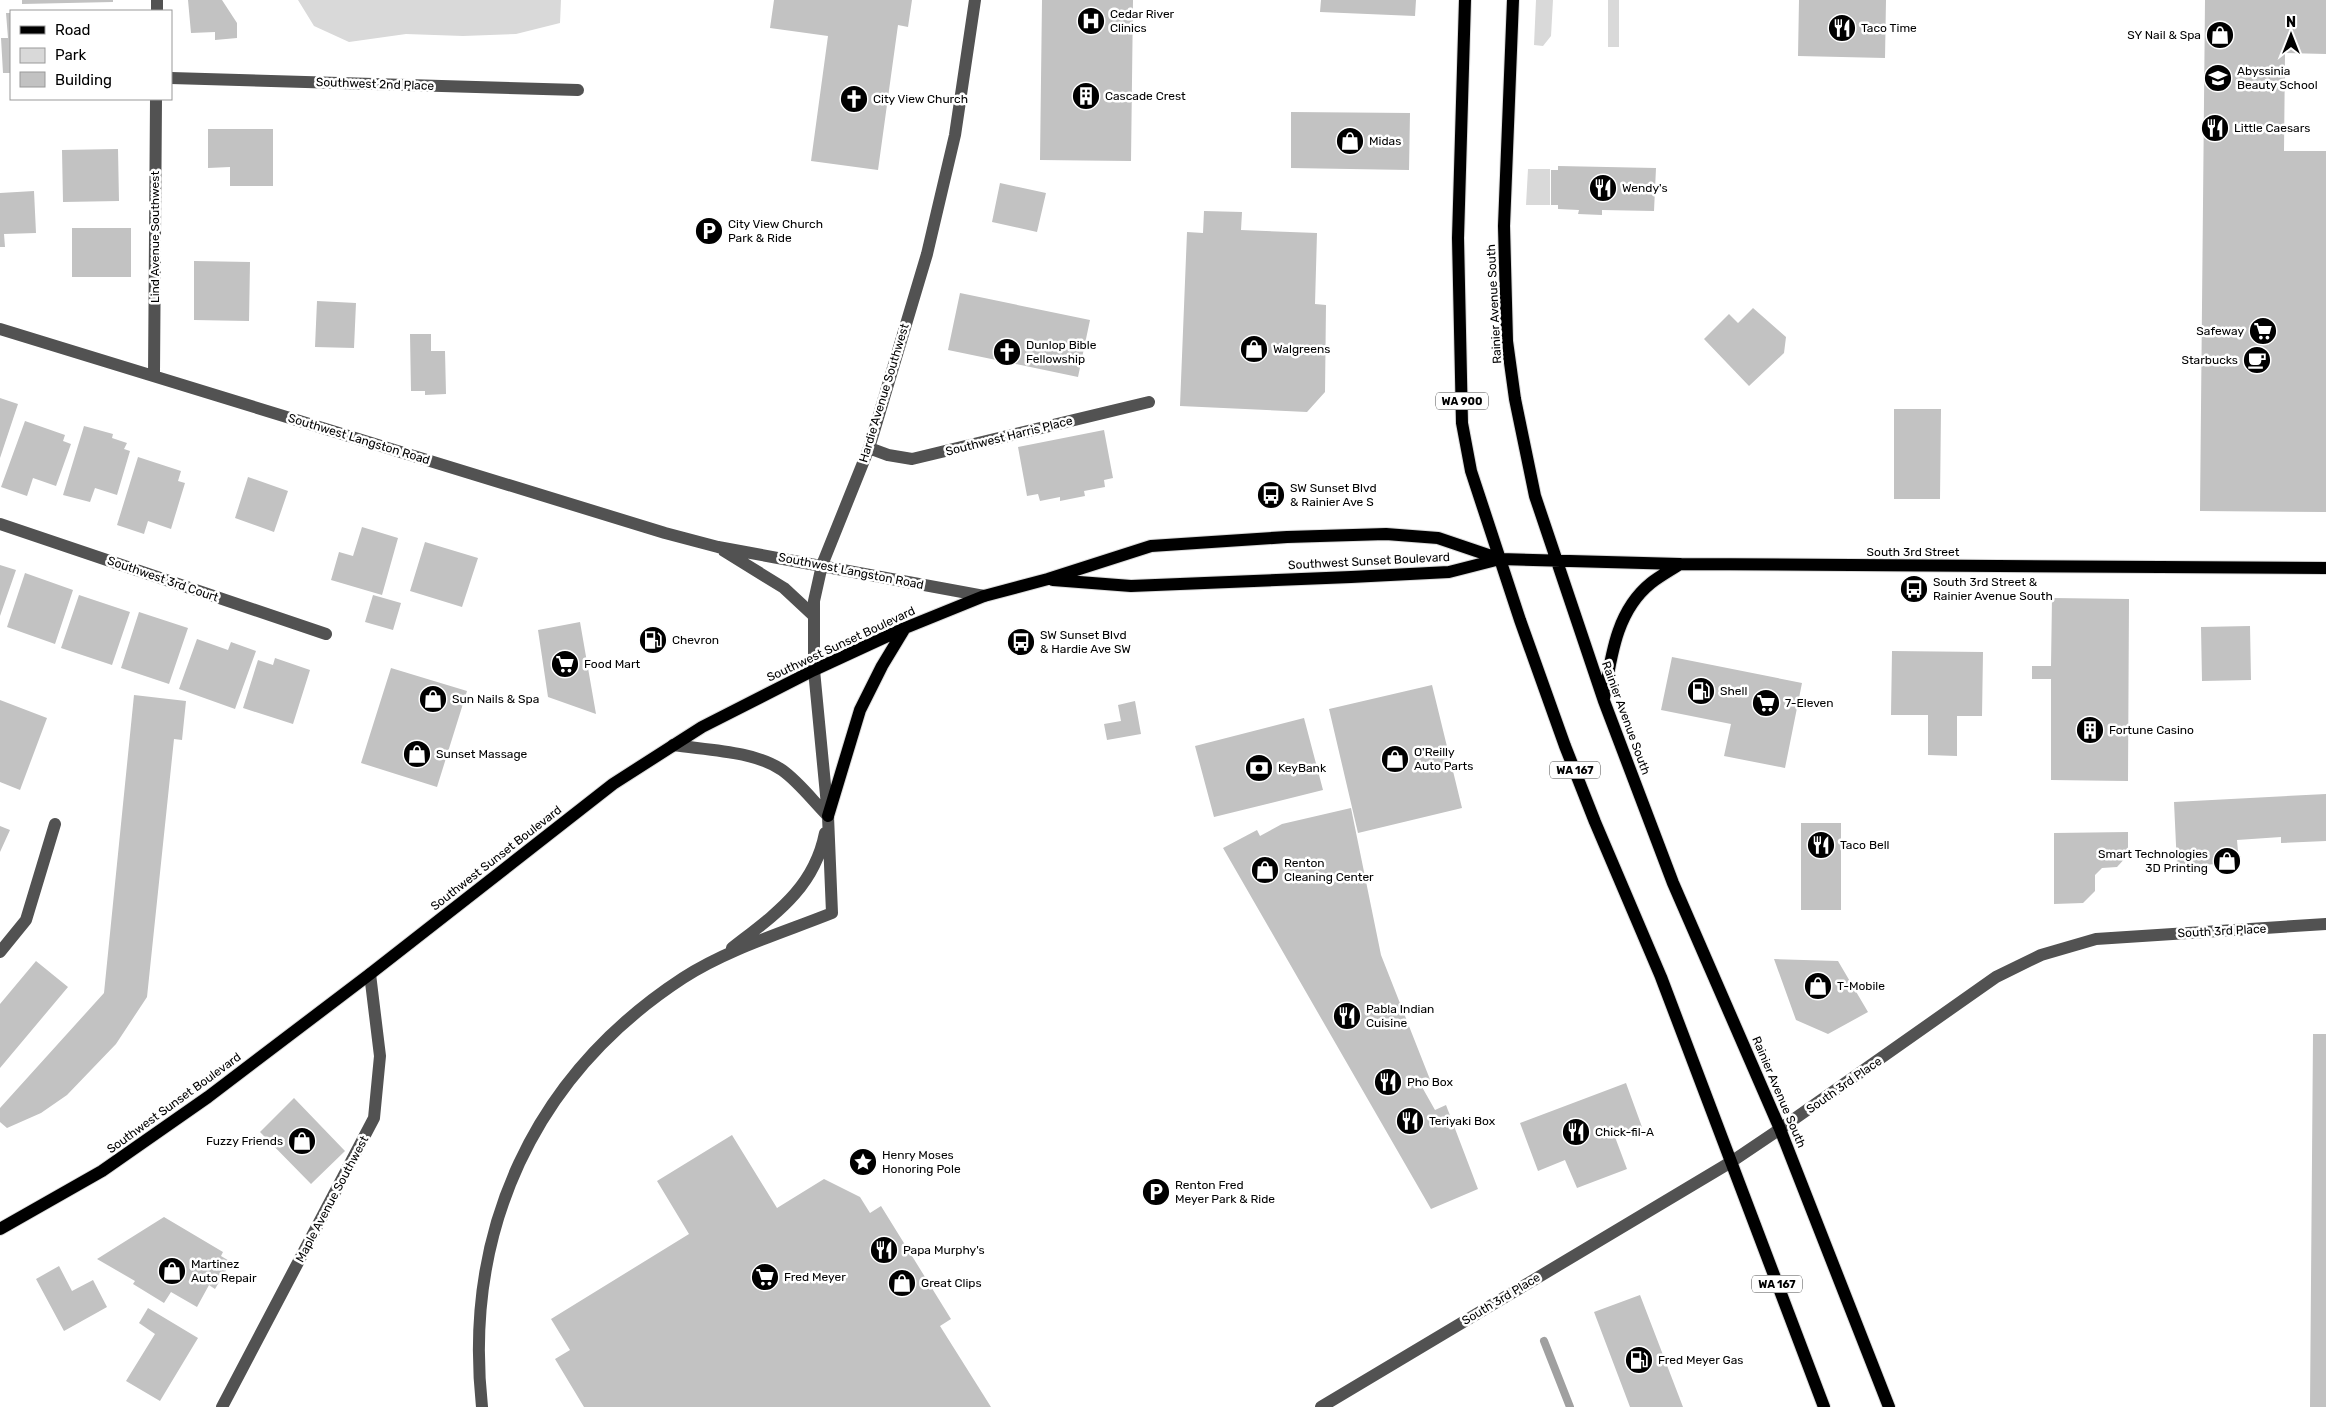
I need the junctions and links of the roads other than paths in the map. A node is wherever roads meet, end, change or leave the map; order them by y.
1 (975, 0) edge
2 (1465, 0) edge
3 (1513, 0) edge
4 (172, 78) edge
5 (578, 90) dead end
6 (156, 100) edge
7 (0, 328) edge
8 (154, 375) junction
9 (1149, 402) dead end
10 (869, 448) junction
11 (0, 524) edge
12 (718, 547) junction
13 (1500, 559) junction
14 (1558, 561) junction
15 (1680, 564) junction
16 (822, 565) junction
17 (2326, 568) edge
18 (1048, 579) junction
19 (984, 596) junction
20 (813, 616) junction
21 (905, 628) junction
22 (326, 634) dead end
23 (814, 670) junction
24 (1604, 701) junction
25 (674, 745) junction
26 (828, 816) junction
27 (55, 824) dead end
28 (2326, 924) edge
29 (0, 952) edge
30 (722, 957) junction
31 (370, 974) junction
32 (1780, 1129) junction
33 (1731, 1162) junction
34 (0, 1230) edge
35 (222, 1407) edge
36 (482, 1407) edge
37 (1321, 1407) edge
38 (1824, 1407) edge
39 (1889, 1407) edge

1 - 10 street, Hardie Avenue Southwest
2 - 13 main road, WA 900
3 - 14 main road, Rainier Avenue South
4 - 5 street, Southwest 2nd Place
6 - 8 street, Lind Avenue Southwest
7 - 8 street, Southwest Langston Road
8 - 12 street, Southwest Langston Road
9 - 10 street, Southwest Harris Place
10 - 16 street, Hardie Avenue Southwest
11 - 22 street, Southwest 3rd Court
12 - 16 street, Southwest Langston Road
12 - 20 street, Southwest Langston Road
13 - 14 main road, South 3rd Street
13 - 18 main road, Southwest Sunset Boulevard
13 - 18 main road, Southwest Sunset Boulevard
13 - 33 main road, WA 167
14 - 15 main road, South 3rd Street
14 - 24 main road, Rainier Avenue South
15 - 17 main road, South 3rd Street
15 - 24 main road
16 - 19 street, Southwest Langston Road
16 - 20 street, Hardie Avenue Southwest
18 - 19 main road, Southwest Sunset Boulevard
19 - 21 main road, Southwest Sunset Boulevard
20 - 23 street, Hardie Avenue Southwest
21 - 23 main road, Southwest Sunset Boulevard
21 - 26 main road
23 - 25 main road, Southwest Sunset Boulevard
23 - 26 street, Hardie Avenue Southwest
24 - 32 main road, Rainier Avenue South
25 - 26 street
25 - 31 main road, Southwest Sunset Boulevard
26 - 30 street, Hardie Avenue Southwest
26 - 30 street, Hardie Avenue Southwest
27 - 29 street
28 - 32 street, South 3rd Place
30 - 36 street, Hardie Avenue Southwest
31 - 34 main road, Southwest Sunset Boulevard
31 - 35 street, Maple Avenue Southwest
32 - 33 street, South 3rd Place
32 - 39 main road, Rainier Avenue South
33 - 37 street, South 3rd Place
33 - 38 main road, WA 167

